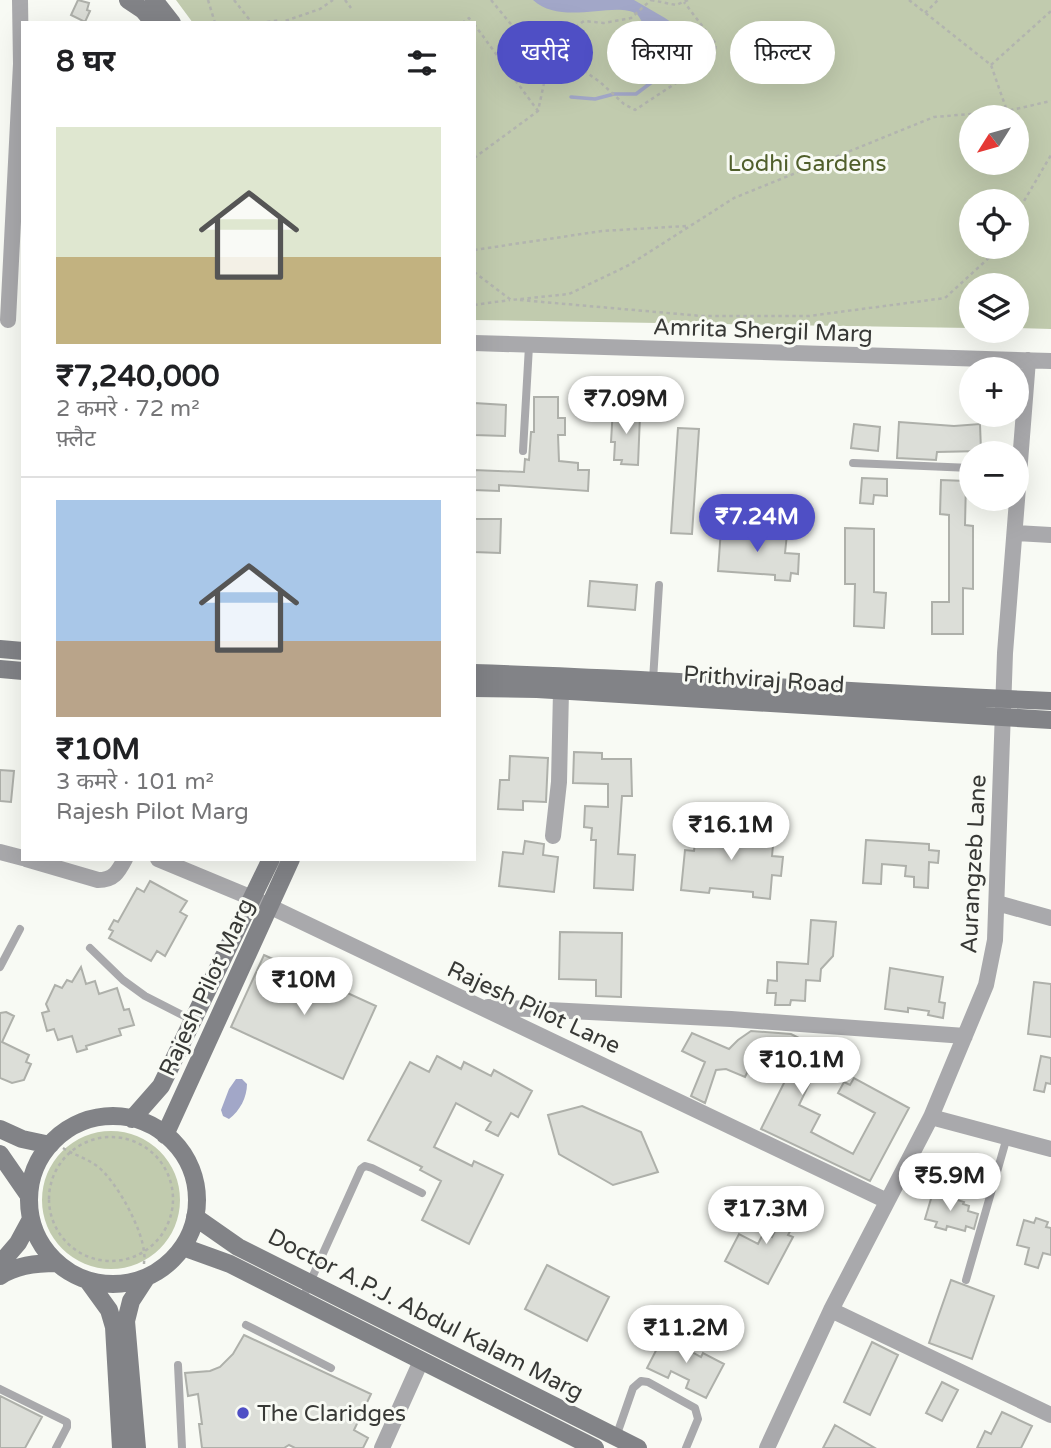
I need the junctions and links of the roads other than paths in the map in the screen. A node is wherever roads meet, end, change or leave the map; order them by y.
1 (128, 0) edge
2 (155, 0) edge
3 (21, 2) edge
4 (21, 21) edge
5 (152, 21) edge
6 (171, 21) edge
7 (21, 95) edge
8 (19, 158) edge
9 (10, 320) edge
10 (476, 343) edge
11 (529, 346) junction
12 (959, 358) edge
13 (1029, 360) edge
14 (1051, 361) edge
15 (523, 451) dead end
16 (853, 463) dead end
17 (959, 467) edge
18 (1016, 511) edge
19 (1015, 533) junction
20 (1051, 536) edge
21 (659, 585) dead end
22 (0, 649) edge
23 (21, 651) edge
24 (0, 669) edge
25 (21, 671) edge
26 (476, 673) edge
27 (476, 688) edge
28 (653, 690) junction
29 (561, 691) junction
30 (1003, 700) junction
31 (1051, 701) edge
32 (1003, 719) junction
33 (1051, 720) edge
34 (553, 836) dead end
35 (0, 852) edge
36 (21, 858) edge
37 (31, 861) edge
38 (124, 861) edge
39 (163, 861) edge
40 (270, 861) edge
41 (290, 861) edge
42 (252, 898) junction
43 (997, 903) junction
44 (270, 906) junction
45 (1051, 918) edge
46 (20, 929) dead end
47 (90, 948) dead end
48 (0, 967) edge
49 (479, 1006) junction
50 (194, 1021) junction
51 (965, 1036) junction
52 (931, 1117) junction
53 (132, 1119) junction
54 (0, 1129) edge
55 (165, 1135) junction
56 (1007, 1137) junction
57 (56, 1139) junction
58 (1051, 1149) edge
59 (0, 1154) edge
60 (422, 1193) dead end
61 (29, 1196) junction
62 (887, 1201) junction
63 (195, 1217) junction
64 (31, 1219) junction
65 (183, 1247) junction
66 (57, 1263) junction
67 (0, 1264) edge
68 (0, 1276) edge
69 (149, 1276) junction
70 (966, 1280) dead end
71 (88, 1281) junction
72 (306, 1292) junction
73 (831, 1310) junction
74 (246, 1325) dead end
75 (421, 1361) junction
76 (178, 1365) dead end
77 (331, 1368) dead end
78 (0, 1389) edge
79 (1051, 1415) edge
80 (616, 1437) junction
81 (56, 1448) edge
82 (121, 1448) edge
83 (137, 1448) edge
84 (182, 1448) edge
85 (382, 1448) edge
86 (595, 1448) edge
87 (638, 1448) edge
88 (687, 1448) edge
89 (767, 1448) edge

1 - 5 main road
2 - 6 main road
3 - 4 street
7 - 8 street
8 - 9 street
10 - 11 street, Amrita Shergil Marg
11 - 12 street, Amrita Shergil Marg
11 - 15 lane
13 - 14 street, Amrita Shergil Marg
16 - 17 lane
18 - 19 street, Aurangzeb Lane
19 - 20 street
19 - 30 street, Aurangzeb Lane
21 - 28 lane
22 - 23 main road
24 - 25 main road
26 - 28 main road, Prithviraj Road
27 - 29 main road, Prithviraj Road
28 - 29 main road, Prithviraj Road
28 - 30 main road, Prithviraj Road
28 - 32 main road, Prithviraj Road
29 - 34 street
30 - 31 main road, Prithviraj Road
30 - 32 street, Aurangzeb Lane
32 - 33 main road, Prithviraj Road
32 - 43 street, Aurangzeb Lane
35 - 36 street
37 - 38 street
39 - 42 street, Rajesh Pilot Lane
40 - 42 main road, Rajesh Pilot Marg
41 - 44 main road, Rajesh Pilot Marg
42 - 44 street, Rajesh Pilot Lane
42 - 50 main road, Rajesh Pilot Marg
43 - 45 street
43 - 51 street, Aurangzeb Lane
44 - 49 street, Rajesh Pilot Lane
44 - 55 main road, Rajesh Pilot Marg
46 - 48 lane
47 - 50 lane
49 - 51 street
49 - 62 street, Rajesh Pilot Lane
50 - 53 main road, Rajesh Pilot Marg
51 - 52 street, Aurangzeb Lane
52 - 56 street
52 - 62 street, Aurangzeb Lane
53 - 55 main road
53 - 57 main road
54 - 57 main road
55 - 63 main road
56 - 58 street
56 - 70 lane
57 - 61 main road
59 - 61 main road
60 - 72 lane
61 - 64 main road
62 - 73 street, Aurangzeb Lane
63 - 65 main road
63 - 72 main road, Doctor A.P.J. Abdul Kalam Marg
64 - 66 main road
64 - 67 main road
65 - 69 main road
65 - 72 main road, Doctor A.P.J. Abdul Kalam Marg
66 - 68 main road
66 - 71 main road
69 - 71 main road
69 - 83 main road
71 - 82 main road
72 - 75 main road, Doctor A.P.J. Abdul Kalam Marg
72 - 80 main road, Doctor A.P.J. Abdul Kalam Marg
73 - 79 street
73 - 89 street, Aurangzeb Lane
74 - 77 lane
75 - 85 street
75 - 86 main road, Doctor A.P.J. Abdul Kalam Marg
76 - 84 lane
78 - 81 lane
80 - 87 main road, Doctor A.P.J. Abdul Kalam Marg
80 - 88 lane

